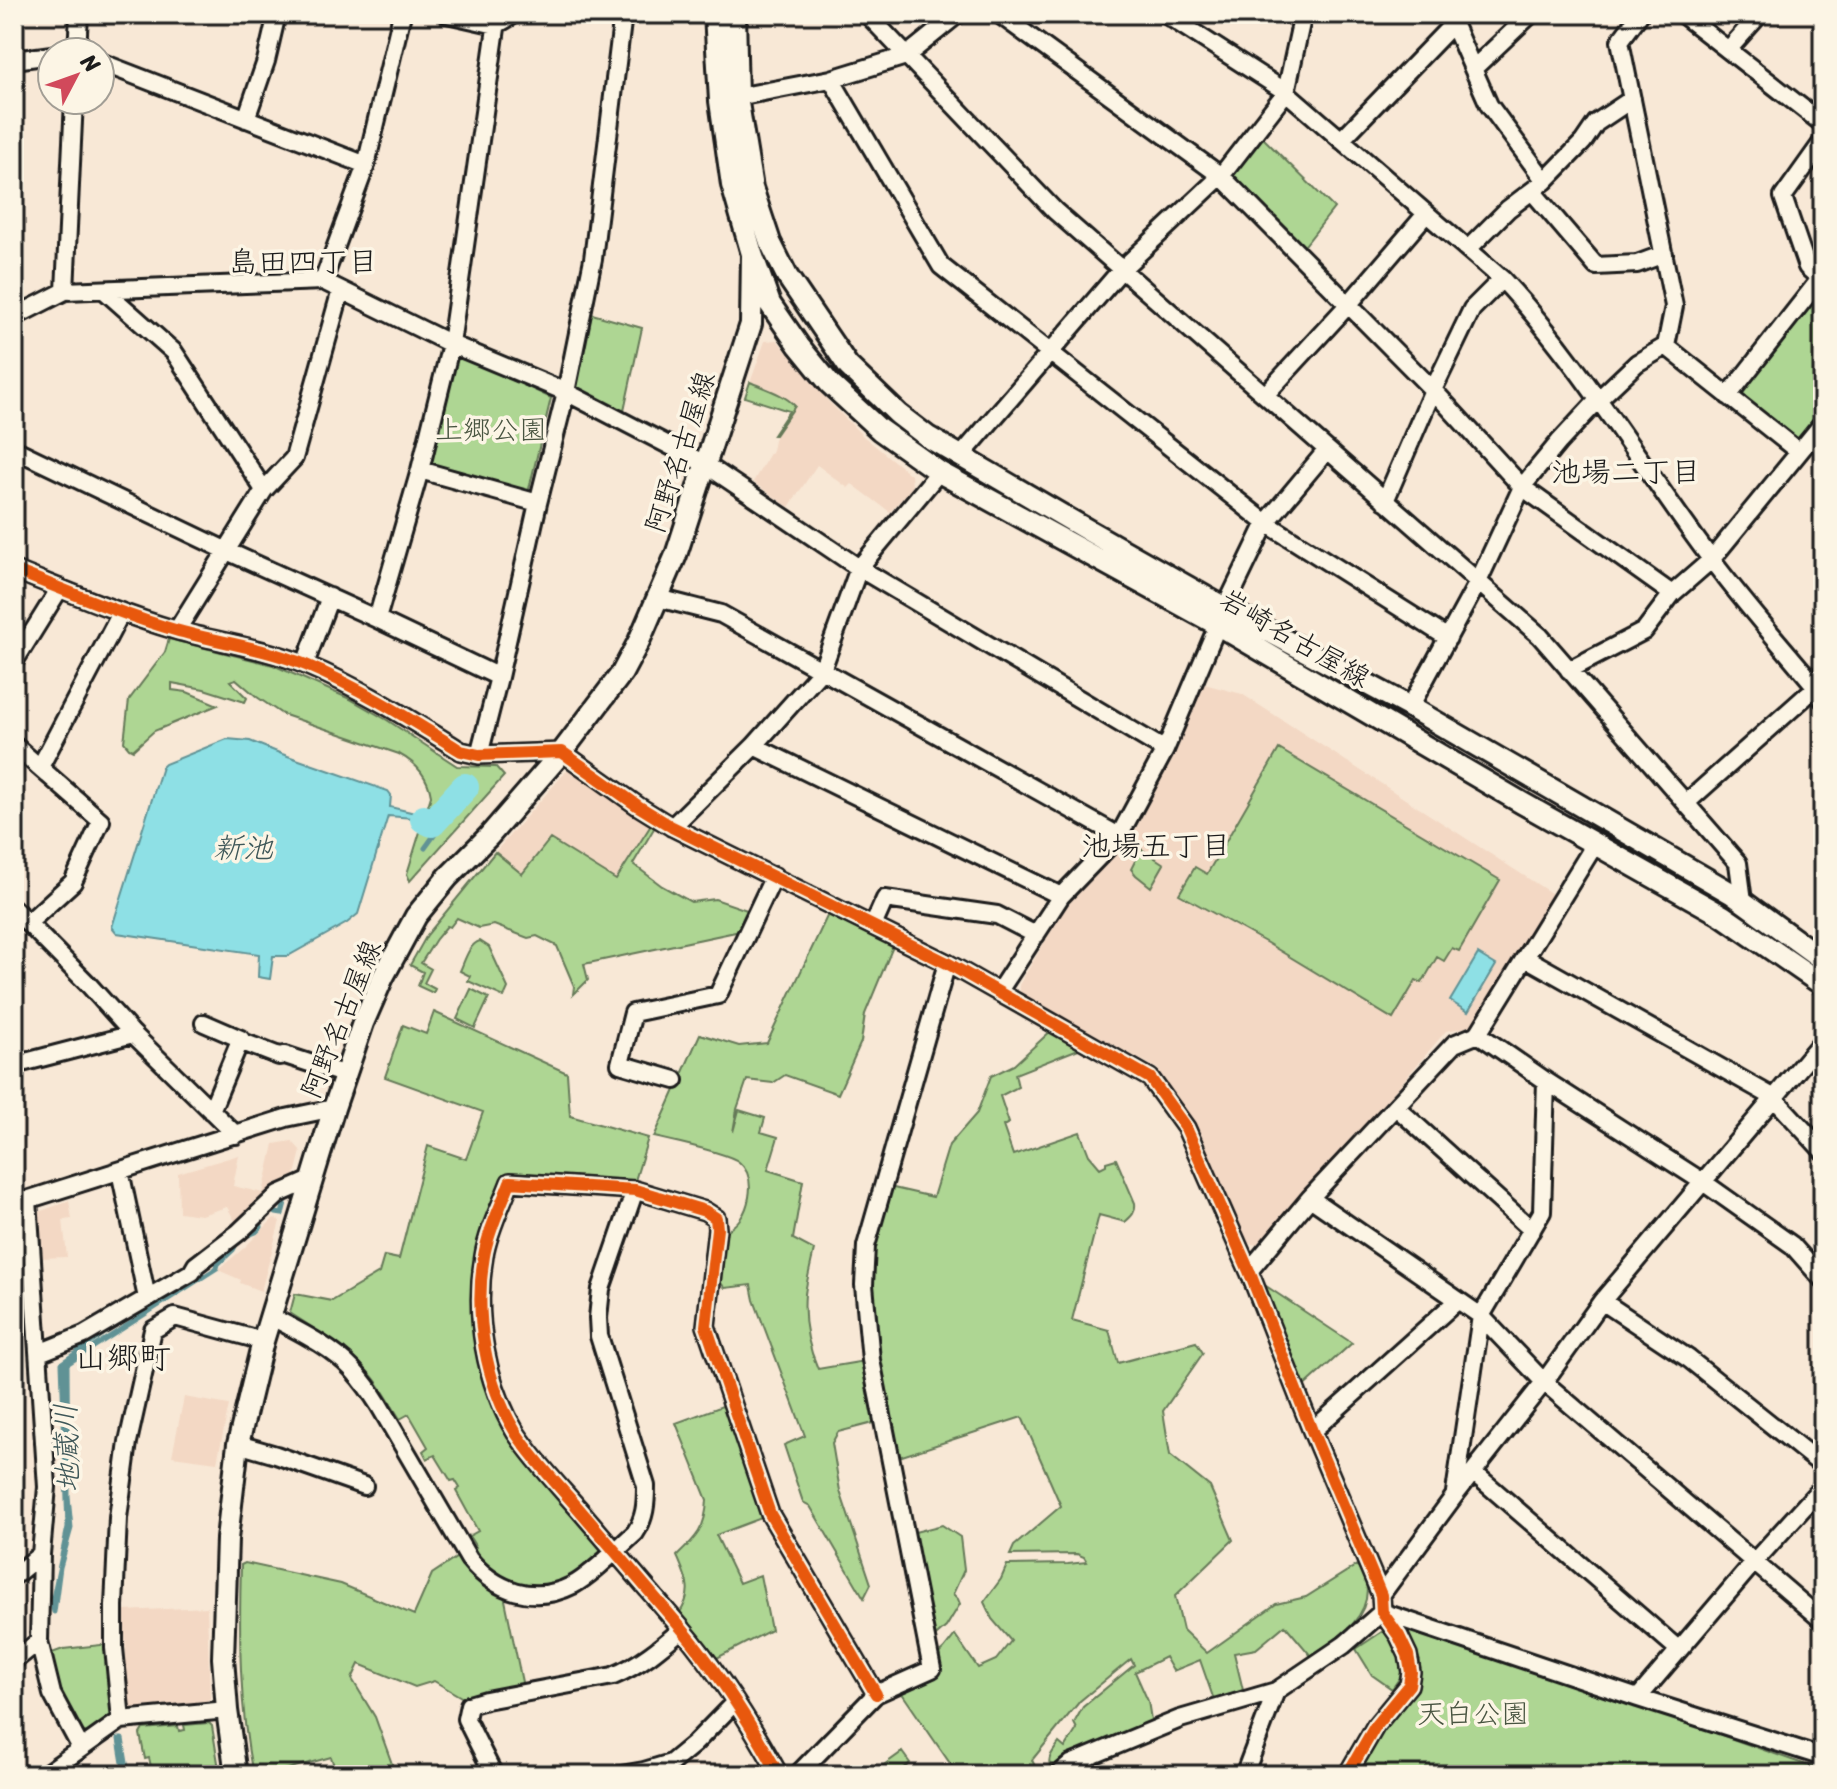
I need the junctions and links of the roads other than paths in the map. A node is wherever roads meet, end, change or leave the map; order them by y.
1 (79, 14) edge
2 (277, 14) edge
3 (402, 14) edge
4 (447, 14) edge
5 (515, 14) edge
6 (623, 14) edge
7 (715, 14) edge
8 (735, 14) edge
9 (867, 14) edge
10 (958, 14) edge
11 (999, 14) edge
12 (1165, 14) edge
13 (1303, 14) edge
14 (1531, 14) edge
15 (1640, 14) edge
16 (1682, 14) edge
17 (1760, 14) edge
18 (497, 19) edge
19 (1451, 19) edge
20 (78, 36) edge
21 (1728, 50) junction
22 (906, 56) junction
23 (36, 57) edge
24 (14, 60) edge
25 (116, 68) edge
26 (1473, 69) junction
27 (831, 79) junction
28 (1286, 92) junction
29 (737, 97) junction
30 (1632, 99) junction
31 (73, 116) edge
32 (246, 119) junction
33 (1823, 124) edge
34 (1341, 140) junction
35 (1823, 141) edge
36 (366, 165) junction
37 (1221, 176) junction
38 (1538, 186) junction
39 (1426, 214) junction
40 (1468, 249) junction
41 (752, 254) junction
42 (1664, 254) junction
43 (1121, 270) junction
44 (1502, 279) junction
45 (1822, 280) edge
46 (323, 281) junction
47 (104, 290) junction
48 (341, 290) junction
49 (65, 291) junction
50 (800, 296) junction
51 (770, 304) junction
52 (1348, 305) junction
53 (14, 317) edge
54 (751, 324) junction
55 (451, 344) junction
56 (1666, 346) junction
57 (1049, 352) junction
58 (1433, 390) junction
59 (566, 392) junction
60 (1266, 394) junction
61 (1728, 396) junction
62 (1599, 399) junction
63 (1823, 423) edge
64 (14, 449) edge
65 (1327, 450) junction
66 (1799, 452) junction
67 (961, 456) junction
68 (705, 464) junction
69 (420, 470) junction
70 (939, 472) junction
71 (1522, 487) junction
72 (264, 490) junction
73 (1385, 501) junction
74 (538, 503) junction
75 (1266, 523) junction
76 (227, 551) junction
77 (1711, 560) junction
78 (859, 568) junction
79 (14, 570) edge
80 (1478, 582) junction
81 (60, 588) junction
82 (1672, 594) junction
83 (330, 597) junction
84 (658, 598) junction
85 (121, 613) junction
86 (1222, 616) junction
87 (377, 619) junction
88 (177, 630) junction
89 (1448, 638) junction
90 (14, 662) edge
91 (305, 664) junction
92 (822, 670) junction
93 (1569, 670) junction
94 (499, 677) junction
95 (1821, 687) edge
96 (1410, 707) junction
97 (14, 745) edge
98 (754, 746) junction
99 (1165, 750) junction
100 (562, 752) junction
101 (479, 755) junction
102 (40, 767) junction
103 (1686, 803) junction
104 (672, 827) junction
105 (1119, 836) junction
106 (1595, 844) junction
107 (774, 876) junction
108 (1061, 896) junction
109 (1743, 901) junction
110 (14, 909) edge
111 (28, 923) junction
112 (873, 926) junction
113 (1036, 935) junction
114 (1526, 958) junction
115 (1823, 960) edge
116 (947, 963) junction
117 (1823, 985) edge
118 (999, 991) junction
119 (204, 1023) dead end
120 (133, 1034) junction
121 (1478, 1034) junction
122 (1823, 1040) edge
123 (240, 1041) junction
124 (14, 1065) edge
125 (346, 1075) junction
126 (675, 1080) dead end
127 (1546, 1081) junction
128 (1773, 1097) junction
129 (1396, 1107) junction
130 (334, 1108) junction
131 (211, 1111) junction
132 (236, 1135) junction
133 (1823, 1151) edge
134 (120, 1171) junction
135 (311, 1180) junction
136 (1703, 1182) junction
137 (635, 1190) junction
138 (1310, 1198) junction
139 (21, 1202) edge
140 (1532, 1230) junction
141 (1249, 1271) junction
142 (1823, 1280) edge
143 (147, 1298) junction
144 (1458, 1300) junction
145 (1602, 1301) junction
146 (270, 1316) junction
147 (1481, 1316) junction
148 (263, 1341) junction
149 (39, 1353) junction
150 (1544, 1382) junction
151 (1312, 1431) junction
152 (238, 1444) junction
153 (1823, 1466) edge
154 (1473, 1472) junction
155 (364, 1486) dead end
156 (1823, 1486) edge
157 (1455, 1495) junction
158 (615, 1552) junction
159 (41, 1554) junction
160 (1754, 1562) junction
161 (14, 1576) edge
162 (1381, 1595) junction
163 (1382, 1612) junction
164 (1823, 1621) edge
165 (682, 1629) junction
166 (39, 1641) junction
167 (1679, 1650) junction
168 (14, 1661) edge
169 (1276, 1691) junction
170 (876, 1694) junction
171 (1638, 1698) junction
172 (735, 1702) junction
173 (227, 1710) junction
174 (121, 1720) junction
175 (81, 1748) junction
176 (1823, 1757) edge
177 (49, 1774) edge
178 (236, 1775) edge
179 (494, 1775) edge
180 (621, 1775) edge
181 (779, 1775) edge
182 (797, 1775) edge
183 (1058, 1775) edge
184 (1244, 1775) edge
185 (1347, 1775) edge

1 - 20 street
2 - 32 street
3 - 36 street
4 - 18 street
5 - 18 street
6 - 59 street
7 - 41 main road, 阿野名古屋線
8 - 29 main road
9 - 22 street
10 - 22 street
11 - 37 street
12 - 28 street
13 - 28 street
14 - 26 street
15 - 30 street
16 - 21 street
17 - 21 street
18 - 55 street
19 - 26 street
19 - 34 street
21 - 33 street
22 - 27 street
22 - 43 street
23 - 24 street
25 - 32 street
26 - 38 street
27 - 29 street
27 - 57 street
28 - 34 street
28 - 37 street
29 - 50 main road
30 - 38 street
30 - 42 street
31 - 49 street
32 - 36 street
34 - 39 street
35 - 45 street
36 - 46 street
37 - 43 street
37 - 52 street
38 - 40 street
38 - 42 street
39 - 40 street
39 - 52 street
40 - 44 street
41 - 51 main road, 阿野名古屋線
41 - 54 main road, 阿野名古屋線
42 - 56 street
43 - 57 street
43 - 60 street
44 - 58 street
44 - 62 street
45 - 61 street
46 - 47 street
46 - 48 street
47 - 49 street
47 - 72 street
48 - 55 street
48 - 72 street
49 - 53 street
50 - 51 main road
50 - 67 main road, 岩崎名古屋線
51 - 54 main road, 阿野名古屋線
51 - 70 main road, 岩崎名古屋線
52 - 58 street
52 - 60 street
54 - 68 main road, 阿野名古屋線
55 - 59 street
55 - 69 street
56 - 61 street
56 - 62 street
57 - 67 street
57 - 75 street
58 - 71 street
58 - 73 street
59 - 68 street
59 - 74 street
60 - 65 street
61 - 66 street
62 - 71 street
62 - 77 street
63 - 66 street
64 - 76 street
65 - 73 street
65 - 75 street
66 - 77 street
67 - 86 main road, 岩崎名古屋線
68 - 78 street
68 - 84 main road, 阿野名古屋線
69 - 74 street
69 - 87 street
70 - 78 street
70 - 86 main road, 岩崎名古屋線
71 - 80 street
71 - 82 street
72 - 76 street
73 - 80 street
74 - 94 street
75 - 86 street
75 - 89 street
76 - 83 street
76 - 88 street
77 - 82 street
77 - 95 street
78 - 92 street
78 - 99 street
79 - 81 street
80 - 89 street
80 - 93 street
81 - 85 street
81 - 90 street
82 - 93 street
83 - 87 street
83 - 91 street
84 - 92 street
84 - 100 main road, 阿野名古屋線
85 - 88 street
85 - 102 street
86 - 96 main road, 岩崎名古屋線
86 - 99 street
86 - 106 main road, 岩崎名古屋線
87 - 94 street
88 - 91 street
89 - 96 street
91 - 101 street
92 - 98 street
92 - 105 street
93 - 103 street
94 - 101 street
95 - 103 street
96 - 109 main road, 岩崎名古屋線
97 - 102 street
98 - 104 street
98 - 108 street
99 - 105 street
100 - 101 street
100 - 104 street
100 - 125 main road, 阿野名古屋線
102 - 111 street
103 - 109 street
104 - 107 street
105 - 108 street
106 - 114 street
106 - 117 main road, 岩崎名古屋線
107 - 112 street
107 - 126 street
108 - 113 street
109 - 115 main road, 岩崎名古屋線
110 - 111 street
111 - 120 street
112 - 113 street
112 - 116 street
113 - 118 street
114 - 121 street
114 - 128 street
116 - 118 street
116 - 170 street
118 - 141 street
119 - 123 street
120 - 124 street
120 - 131 street
121 - 127 street
121 - 129 street
122 - 128 street
123 - 125 street
123 - 131 street
125 - 130 main road, 阿野名古屋線
127 - 136 street
127 - 140 street
128 - 133 street
128 - 136 street
129 - 138 street
129 - 140 street
130 - 132 street
130 - 135 main road, 阿野名古屋線
131 - 132 street
132 - 134 street
134 - 139 street
134 - 143 street
135 - 143 street
135 - 146 main road, 阿野名古屋線
136 - 142 street
136 - 145 street
137 - 158 street
137 - 158 street
137 - 170 street
138 - 141 street
138 - 144 street
139 - 149 street
140 - 147 street
141 - 151 street
143 - 149 street
144 - 147 street
144 - 151 street
145 - 150 street
145 - 153 street
146 - 148 main road, 阿野名古屋線
146 - 158 street
147 - 150 street
147 - 157 street
148 - 152 main road, 阿野名古屋線
148 - 174 street
149 - 159 street
150 - 154 street
150 - 160 street
151 - 162 street
152 - 155 street
152 - 173 main road, 阿野名古屋線
154 - 157 street
154 - 167 street
156 - 160 street
157 - 162 street
158 - 165 street
159 - 161 street
159 - 166 street
160 - 164 street
160 - 167 street
162 - 163 street
163 - 169 street
163 - 171 street
163 - 185 street
165 - 172 street
165 - 179 street
166 - 168 street
166 - 175 street
167 - 171 street
169 - 183 street
169 - 184 street
170 - 182 street
171 - 176 street
172 - 180 street
172 - 181 street
173 - 174 street
173 - 178 main road, 阿野名古屋線
174 - 175 street
175 - 177 street

